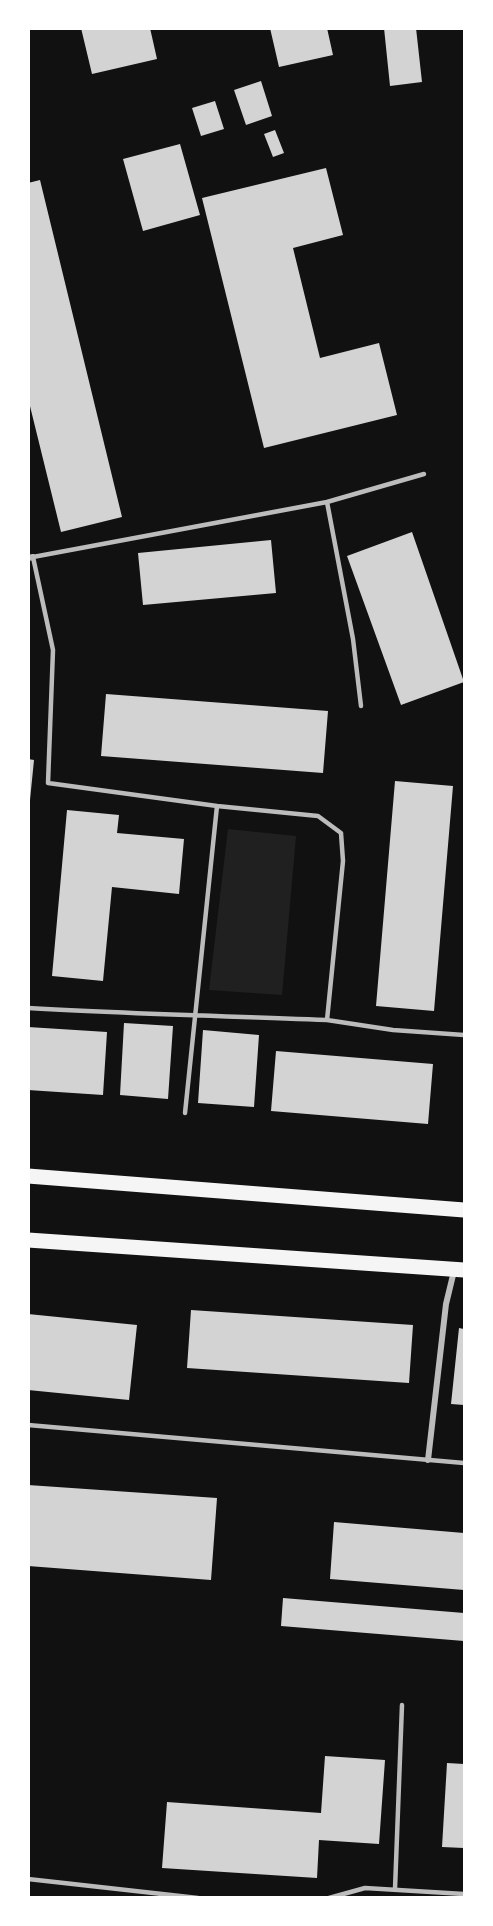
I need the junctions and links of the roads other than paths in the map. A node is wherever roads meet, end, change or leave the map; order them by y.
1 (424, 474) dead end
2 (327, 502) junction
3 (31, 558) edge
4 (362, 706) dead end
5 (217, 806) junction
6 (28, 1008) edge
7 (196, 1015) junction
8 (327, 1020) junction
9 (465, 1035) edge
10 (185, 1113) dead end
11 (28, 1176) edge
12 (465, 1210) edge
13 (28, 1240) edge
14 (459, 1270) edge
15 (28, 1425) edge
16 (428, 1460) junction
17 (465, 1463) edge
18 (402, 1706) dead end
19 (28, 1879) edge
20 (395, 1889) junction
21 (465, 1894) edge
22 (198, 1898) edge
23 (329, 1898) edge

1 - 2 lane
2 - 3 lane
2 - 4 lane
3 - 5 lane
5 - 7 lane
5 - 8 lane
6 - 7 lane
7 - 8 lane
7 - 10 lane
8 - 9 lane
11 - 12 main road
13 - 14 main road
14 - 16 street
15 - 16 lane
16 - 17 lane
18 - 20 lane
19 - 22 lane
20 - 21 lane
20 - 23 lane

